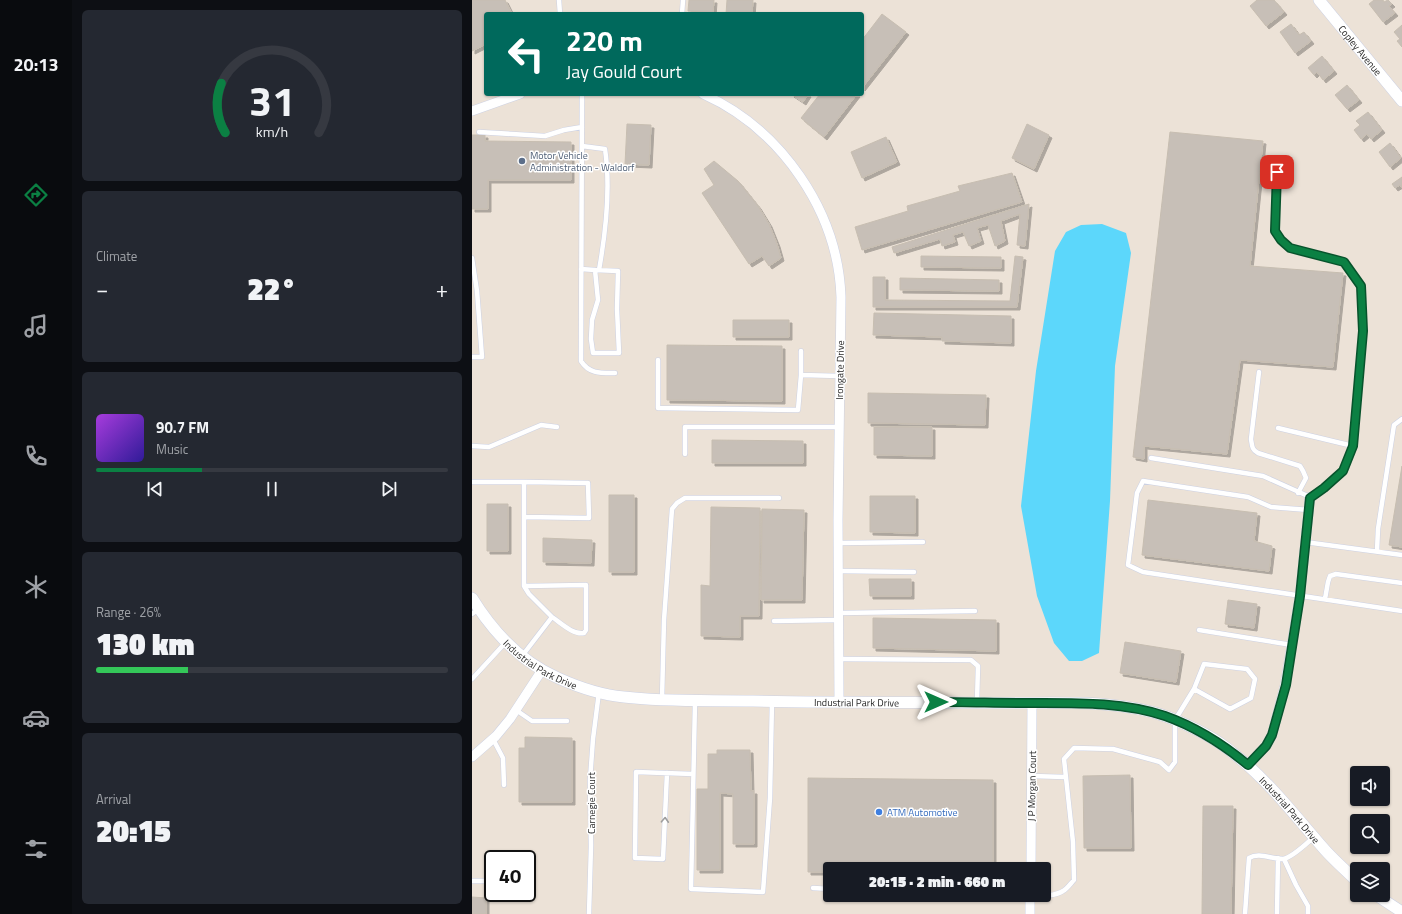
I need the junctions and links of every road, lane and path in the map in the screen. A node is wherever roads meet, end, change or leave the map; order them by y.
1 (559, 0) edge
2 (683, 0) edge
3 (1319, 0) edge
4 (560, 12) edge
5 (682, 12) edge
6 (514, 96) edge
7 (582, 96) edge
8 (707, 96) edge
9 (1402, 101) edge
10 (472, 111) edge
11 (582, 127) junction
12 (479, 132) dead end
13 (582, 146) junction
14 (1277, 172) dead end
15 (472, 258) edge
16 (581, 269) junction
17 (597, 270) junction
18 (801, 351) dead end
19 (472, 357) edge
20 (658, 360) dead end
21 (1259, 372) dead end
22 (615, 374) dead end
23 (801, 375) junction
24 (840, 376) junction
25 (1402, 419) edge
26 (558, 427) dead end
27 (839, 427) junction
28 (1278, 428) dead end
29 (472, 446) edge
30 (1353, 446) junction
31 (685, 454) dead end
32 (1151, 458) dead end
33 (472, 482) edge
34 (524, 482) junction
35 (1298, 492) junction
36 (779, 498) dead end
37 (1310, 498) junction
38 (1308, 510) junction
39 (524, 517) junction
40 (923, 542) dead end
41 (1305, 542) junction
42 (838, 543) junction
43 (1377, 551) junction
44 (1402, 555) edge
45 (839, 571) junction
46 (914, 572) dead end
47 (1402, 582) edge
48 (524, 586) junction
49 (1300, 596) junction
50 (472, 598) edge
51 (1325, 600) junction
52 (475, 611) edge
53 (975, 611) dead end
54 (1402, 611) edge
55 (552, 617) junction
56 (839, 617) junction
57 (774, 621) dead end
58 (1199, 630) dead end
59 (506, 642) junction
60 (1292, 645) junction
61 (522, 656) junction
62 (839, 658) junction
63 (542, 670) junction
64 (472, 679) edge
65 (1194, 689) junction
66 (599, 692) junction
67 (662, 699) junction
68 (695, 700) junction
69 (772, 701) junction
70 (839, 702) junction
71 (976, 702) junction
72 (1032, 703) junction
73 (516, 710) junction
74 (1175, 720) junction
75 (567, 721) dead end
76 (493, 739) junction
77 (472, 757) edge
78 (1248, 765) junction
79 (667, 773) junction
80 (693, 774) junction
81 (1032, 776) junction
82 (1066, 777) junction
83 (504, 786) dead end
84 (1314, 837) junction
85 (1278, 858) junction
86 (1284, 859) junction
87 (1030, 862) edge
88 (1350, 874) edge
89 (472, 881) edge
90 (484, 881) edge
91 (813, 888) dead end
92 (823, 889) edge
93 (1051, 894) edge
94 (1030, 902) edge
95 (1387, 902) edge
96 (1402, 912) edge
97 (589, 914) edge
98 (1030, 914) edge
99 (1245, 914) edge
100 (1278, 914) edge
101 (1308, 914) edge

1 - 4 lane
2 - 5 lane
3 - 9 street, Copley Avenue
6 - 10 street
7 - 11 lane
8 - 24 street, Irongate Drive
11 - 12 lane
11 - 13 lane
13 - 16 lane
13 - 17 lane
14 - 30 lane
15 - 19 lane
16 - 17 lane
16 - 22 lane
17 - 17 lane
18 - 23 lane
20 - 23 lane
21 - 35 lane
23 - 24 lane
24 - 27 street, Irongate Drive
25 - 43 lane
26 - 29 lane
27 - 31 lane
27 - 42 street, Irongate Drive
28 - 30 lane
30 - 37 lane
32 - 35 lane
33 - 34 lane
34 - 39 lane
34 - 39 lane
35 - 37 lane
36 - 67 lane
37 - 38 street
38 - 41 street
38 - 49 lane
39 - 48 lane
40 - 42 lane
41 - 43 lane
41 - 49 street
42 - 45 street, Irongate Drive
43 - 44 lane
45 - 46 lane
45 - 56 street, Irongate Drive
47 - 51 lane
48 - 55 lane
48 - 55 lane
49 - 51 lane
49 - 60 street
50 - 52 street, Industrial Park Drive
51 - 54 lane
52 - 59 street, Industrial Park Drive
53 - 56 lane
55 - 61 lane
56 - 57 lane
56 - 62 street, Irongate Drive
58 - 60 lane
59 - 61 street, Industrial Park Drive
59 - 64 lane
60 - 78 street
61 - 63 street, Industrial Park Drive
62 - 70 street, Irongate Drive
62 - 71 lane
63 - 66 street, Industrial Park Drive
63 - 73 street
65 - 65 lane
65 - 74 lane
66 - 67 street, Industrial Park Drive
66 - 97 lane, Carnegie Court
67 - 68 street, Industrial Park Drive
68 - 69 street, Industrial Park Drive
68 - 80 lane
69 - 70 street, Industrial Park Drive
69 - 80 lane
70 - 71 street, Industrial Park Drive
71 - 72 street, Industrial Park Drive
72 - 74 street, Industrial Park Drive
72 - 81 street, J P Morgan Court
73 - 75 lane
73 - 76 street
74 - 78 street, Industrial Park Drive
74 - 82 lane
76 - 77 street
76 - 83 lane
78 - 84 street, Industrial Park Drive
79 -> 79 lane
79 - 80 lane
81 - 82 lane
81 - 87 street, J P Morgan Court
82 - 93 lane
84 - 86 lane
84 - 88 street, Industrial Park Drive
85 - 86 lane
85 - 99 lane
85 - 100 lane
86 - 101 lane
89 - 90 lane
91 - 92 lane
94 - 98 street
95 - 96 street

